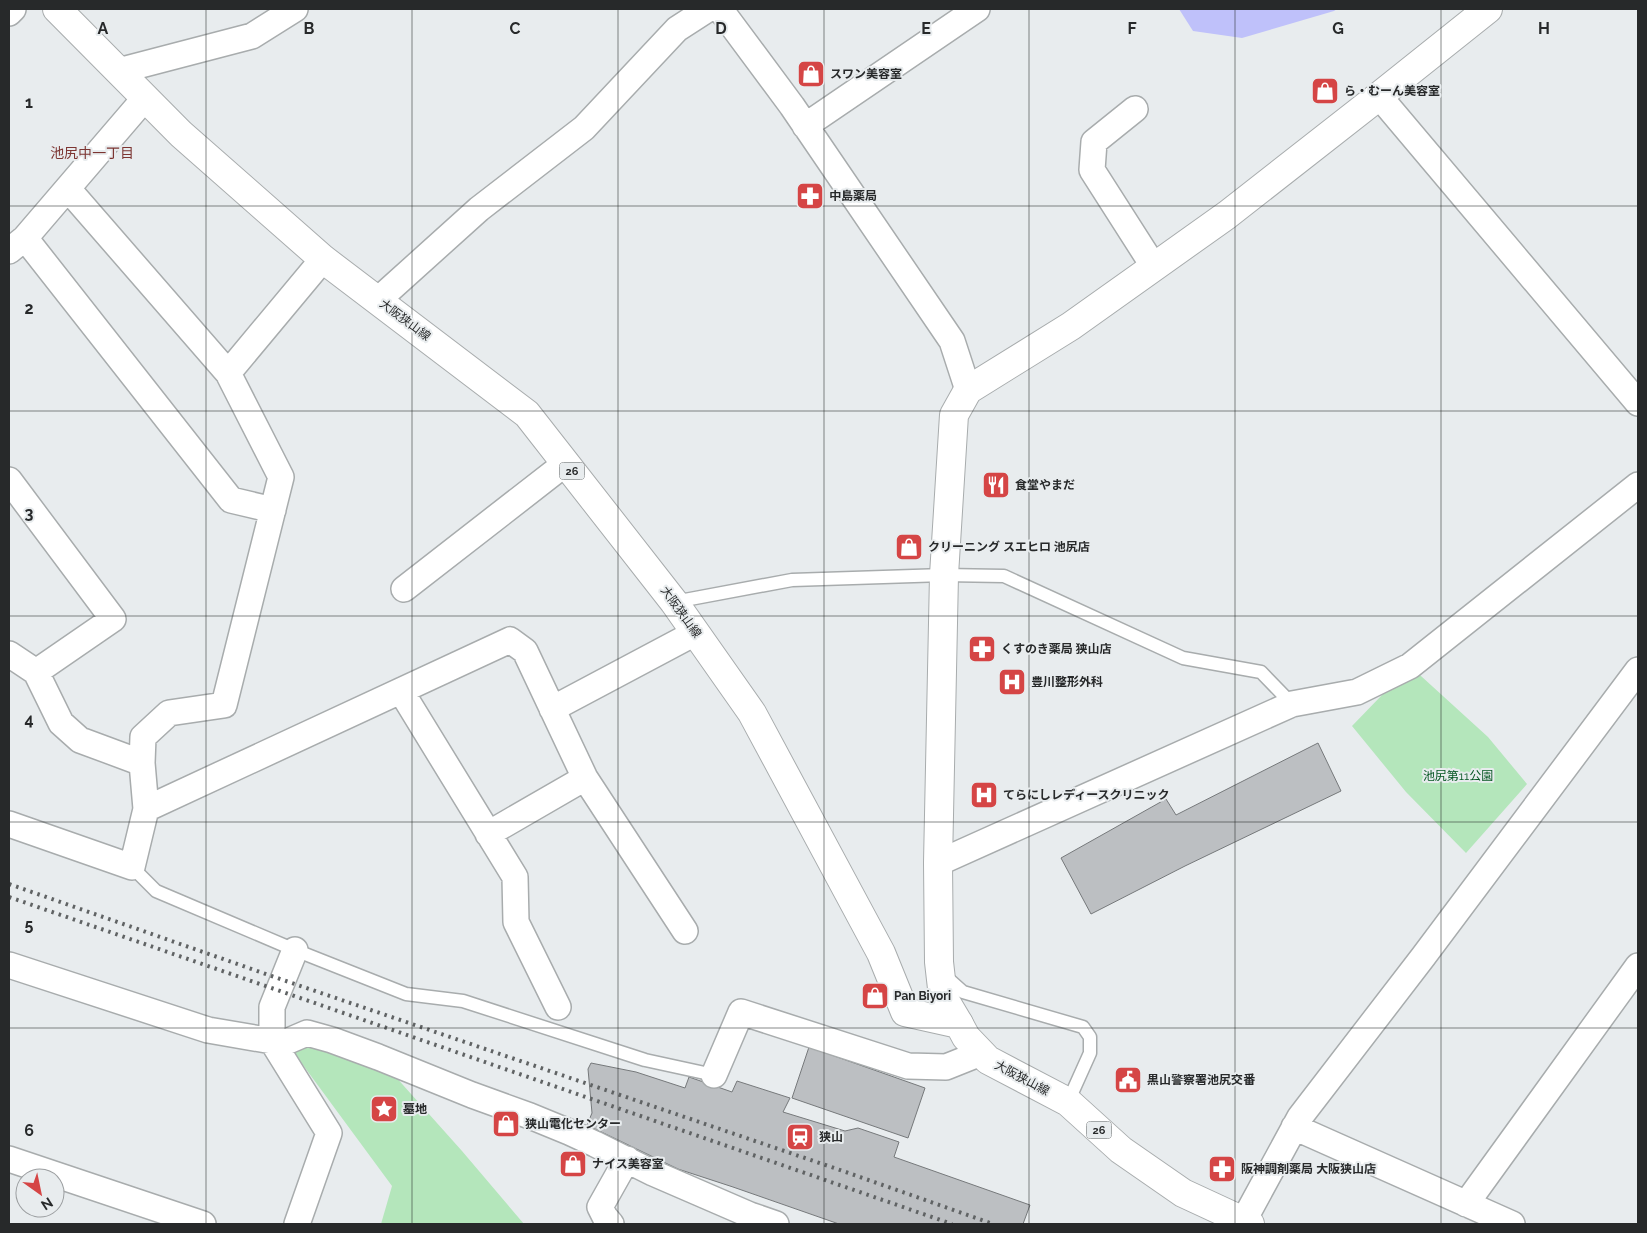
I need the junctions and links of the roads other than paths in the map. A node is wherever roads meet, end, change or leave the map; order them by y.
1 (13, 9) edge
2 (57, 9) edge
3 (294, 9) edge
4 (708, 9) edge
5 (720, 9) edge
6 (977, 9) edge
7 (1488, 9) edge
8 (9, 13) edge
9 (118, 71) junction
10 (1380, 96) junction
11 (145, 98) junction
12 (1135, 109) dead end
13 (805, 126) junction
14 (68, 189) junction
15 (17, 245) edge
16 (323, 259) junction
17 (1154, 267) junction
18 (378, 300) junction
19 (228, 373) junction
20 (968, 390) junction
21 (1638, 403) edge
22 (566, 463) junction
23 (9, 480) edge
24 (1638, 485) edge
25 (273, 510) junction
26 (944, 575) junction
27 (404, 589) dead end
28 (674, 602) junction
29 (696, 633) junction
30 (9, 654) edge
31 (1638, 670) edge
32 (36, 672) junction
33 (401, 691) junction
34 (1292, 704) junction
35 (552, 709) junction
36 (142, 763) junction
37 (585, 778) junction
38 (146, 809) junction
39 (9, 824) edge
40 (488, 834) junction
41 (938, 863) junction
42 (132, 867) junction
43 (685, 931) dead end
44 (295, 950) junction
45 (9, 965) edge
46 (1638, 966) edge
47 (940, 972) junction
48 (558, 1007) dead end
49 (959, 1024) junction
50 (272, 1041) junction
51 (981, 1053) junction
52 (714, 1075) joint
53 (1068, 1102) junction
54 (1294, 1127) junction
55 (9, 1159) edge
56 (627, 1159) junction
57 (1466, 1204) junction
58 (1247, 1222) edge
59 (202, 1224) edge
60 (297, 1224) edge
61 (611, 1224) edge
62 (776, 1224) edge
63 (1512, 1224) edge

1 - 8 street
2 - 9 main road, 大阪狭山線 / 26
3 - 9 street
4 - 18 street
5 - 13 street
6 - 13 street
7 - 10 main road
9 - 11 main road, 大阪狭山線 / 26
10 - 17 main road
10 - 21 street
11 - 14 street
11 - 16 main road, 大阪狭山線 / 26
12 - 17 street
13 - 20 street
14 - 15 street
14 - 19 street
15 - 25 street
16 - 18 main road, 大阪狭山線 / 26
16 - 19 street
17 - 20 main road
18 - 22 main road, 大阪狭山線 / 26
19 - 25 street
20 - 26 main road
22 - 27 street
22 - 28 main road, 大阪狭山線 / 26
23 - 32 street
24 - 34 street
25 - 36 street
26 - 28 lane
26 - 34 lane
26 - 41 main road
28 - 29 main road, 大阪狭山線 / 26
29 - 35 street
29 - 49 main road, 大阪狭山線 / 26
30 - 32 street
31 - 54 street
32 - 36 street
33 - 35 street
33 - 38 street
33 - 40 street
34 - 41 street
35 - 37 street
36 - 38 street
37 - 40 street
37 - 43 street
38 - 42 street
39 - 42 street
40 - 48 street
41 - 47 main road
42 - 44 lane
44 - 50 street
44 - 52 lane
45 - 50 street
46 - 57 street
47 - 49 main road
47 - 53 lane
49 - 51 main road, 大阪狭山線 / 26
50 - 56 street
50 - 60 street
51 - 52 street
51 - 53 main road, 大阪狭山線 / 26
53 - 58 main road, 大阪狭山線 / 26
54 - 57 street
54 - 58 street
55 - 59 street
56 - 61 street
56 - 62 street
57 - 63 street

